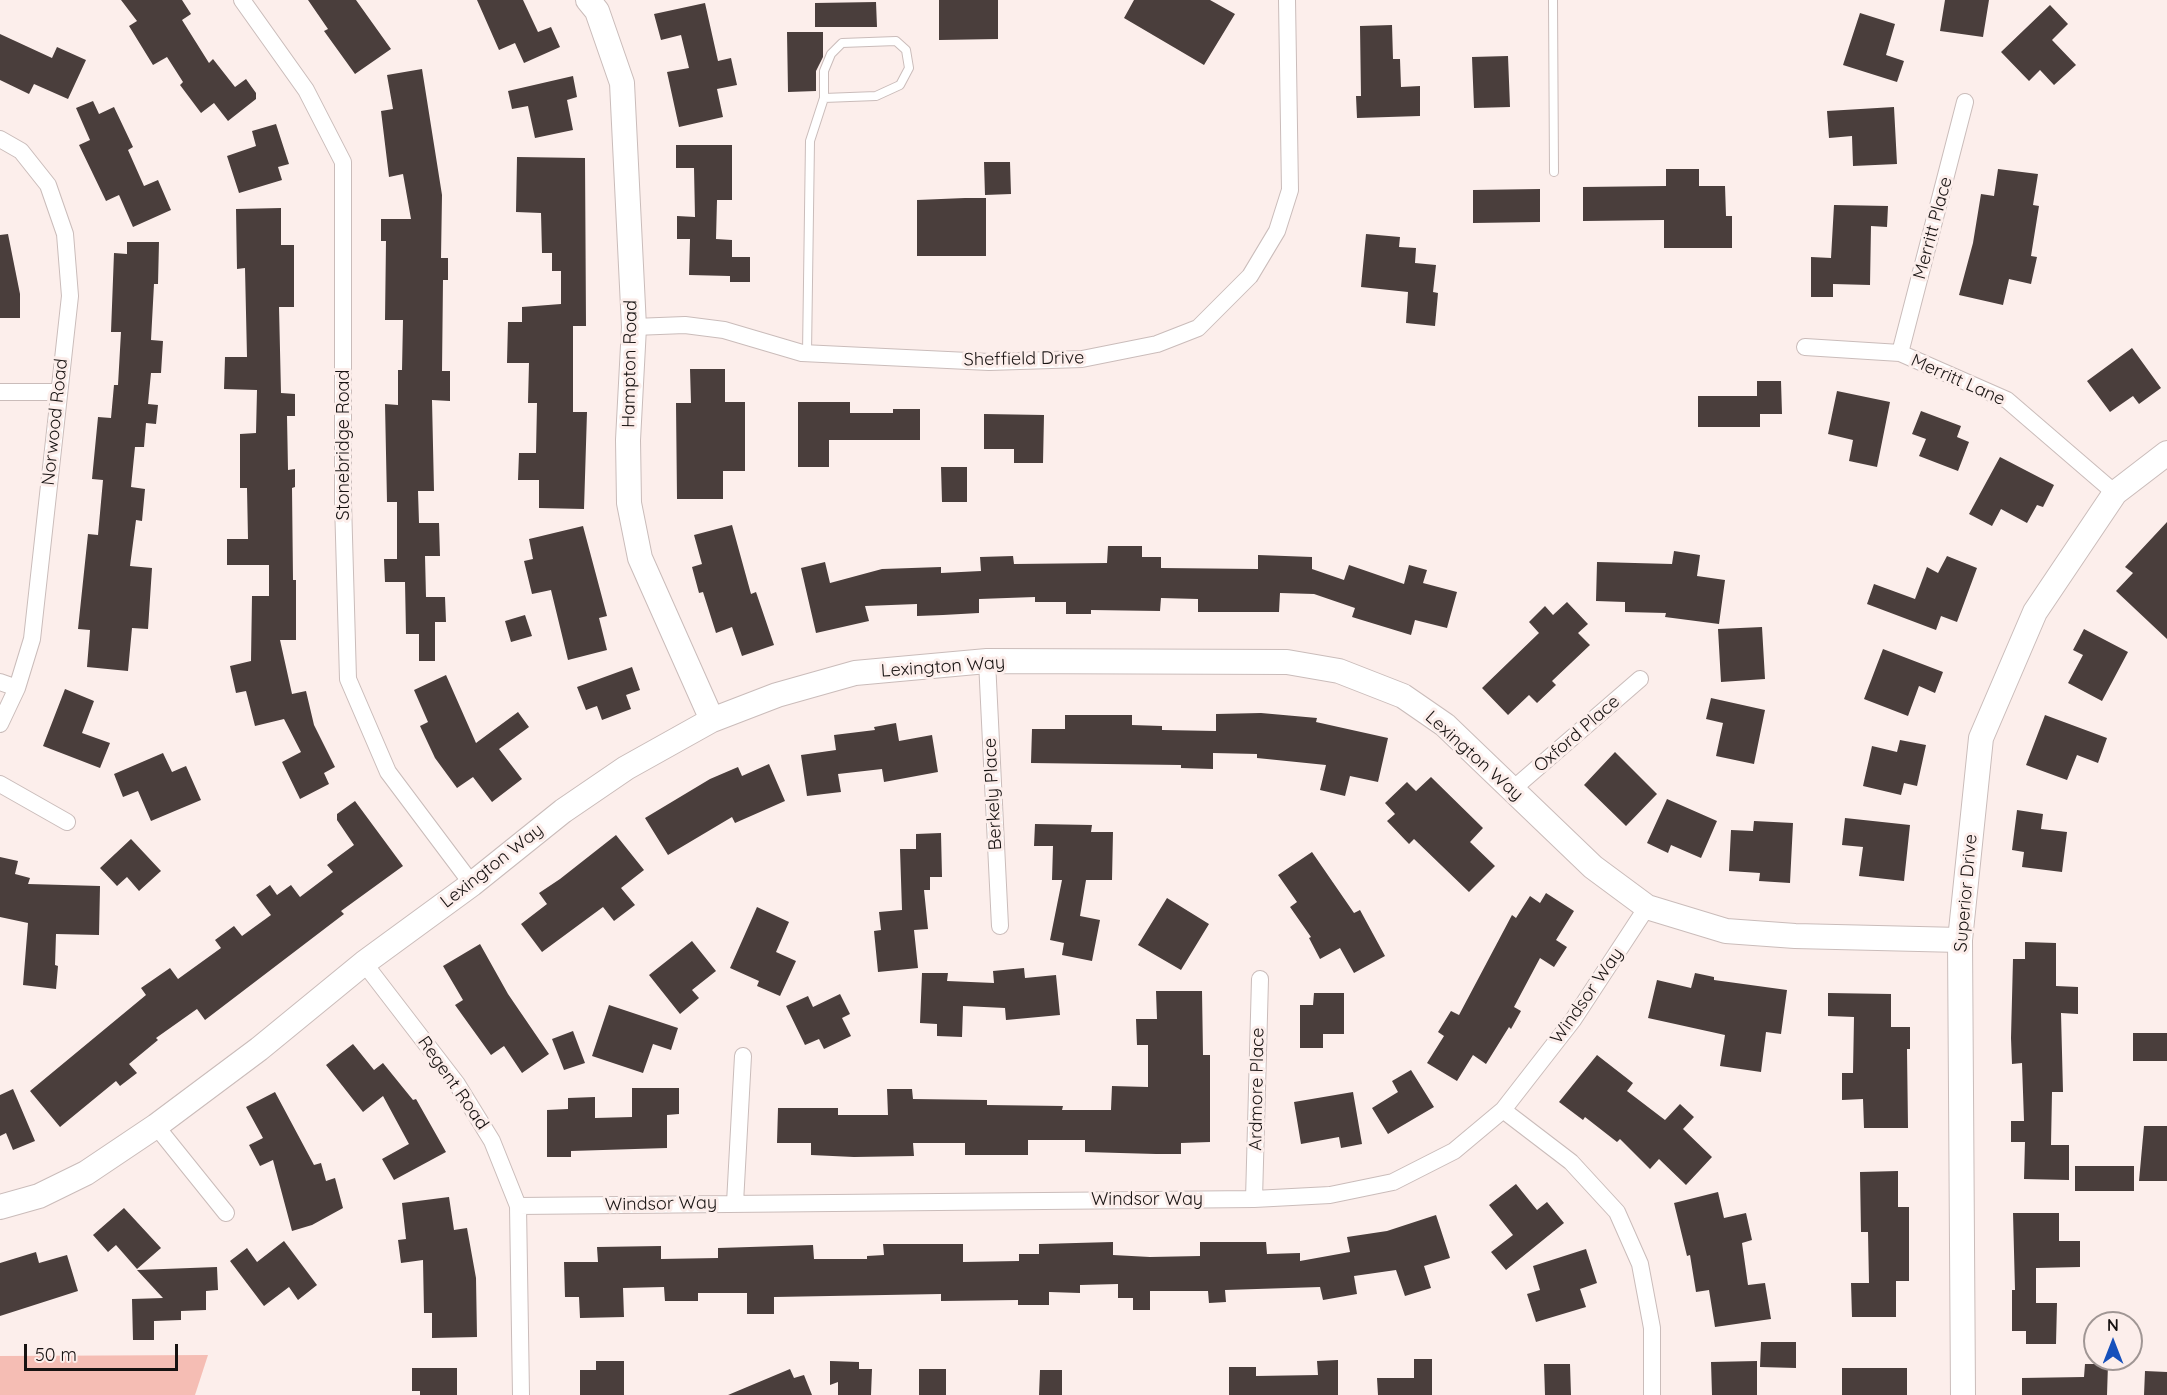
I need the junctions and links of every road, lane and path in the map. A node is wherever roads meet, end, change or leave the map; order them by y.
1 (242, 0) edge
2 (588, 0) edge
3 (1287, 0) edge
4 (1553, 0) edge
5 (824, 98) junction
6 (1965, 102) dead end
7 (0, 139) edge
8 (1554, 172) dead end
9 (634, 327) junction
10 (1805, 347) dead end
11 (807, 353) junction
12 (1900, 353) junction
13 (0, 392) edge
14 (58, 392) junction
15 (2167, 453) edge
16 (2115, 493) junction
17 (987, 662) junction
18 (1640, 679) dead end
19 (0, 682) edge
20 (17, 688) junction
21 (712, 720) junction
22 (0, 724) edge
23 (0, 784) edge
24 (1513, 789) junction
25 (67, 822) dead end
26 (472, 884) junction
27 (1647, 907) junction
28 (1000, 926) dead end
29 (1960, 940) junction
30 (364, 963) junction
31 (1260, 979) dead end
32 (743, 1056) dead end
33 (1503, 1110) junction
34 (156, 1126) junction
35 (1254, 1199) junction
36 (735, 1203) junction
37 (518, 1206) junction
38 (0, 1207) edge
39 (226, 1213) dead end
40 (521, 1395) edge
41 (1652, 1395) edge
42 (1963, 1395) edge

1 - 26 street, Stonebridge Road
2 - 9 street, Hampton Road
3 - 11 street, Sheffield Drive
4 - 8 lane
5 - 5 lane
5 - 11 lane
6 - 12 street, Merritt Place
7 - 14 street, Norwood Road
9 - 11 street, Sheffield Drive
9 - 21 street, Hampton Road
10 - 12 street, Merritt Lane
12 - 16 street, Merritt Lane
13 - 14 street
14 - 20 street, Norwood Road
15 - 16 street, Superior Drive
16 - 29 street, Superior Drive
17 - 21 street, Lexington Way
17 - 24 street, Lexington Way
17 - 28 street, Berkely Place
18 - 24 street, Oxford Place
19 - 20 street
20 - 22 street, Norwood Road
21 - 26 street, Lexington Way
23 - 25 street
24 - 27 street, Lexington Way
26 - 30 street, Lexington Way
27 - 29 street, Lexington Way
27 - 33 street, Windsor Way
29 - 42 street, Superior Drive
30 - 34 street, Lexington Way
30 - 37 street, Regent Road
31 - 35 street, Ardmore Place
32 - 36 street
33 - 35 street, Windsor Way
33 - 41 street
34 - 38 street, Lexington Way
34 - 39 street
35 - 36 street, Windsor Way
36 - 37 street, Windsor Way
37 - 40 street, Regent Road

